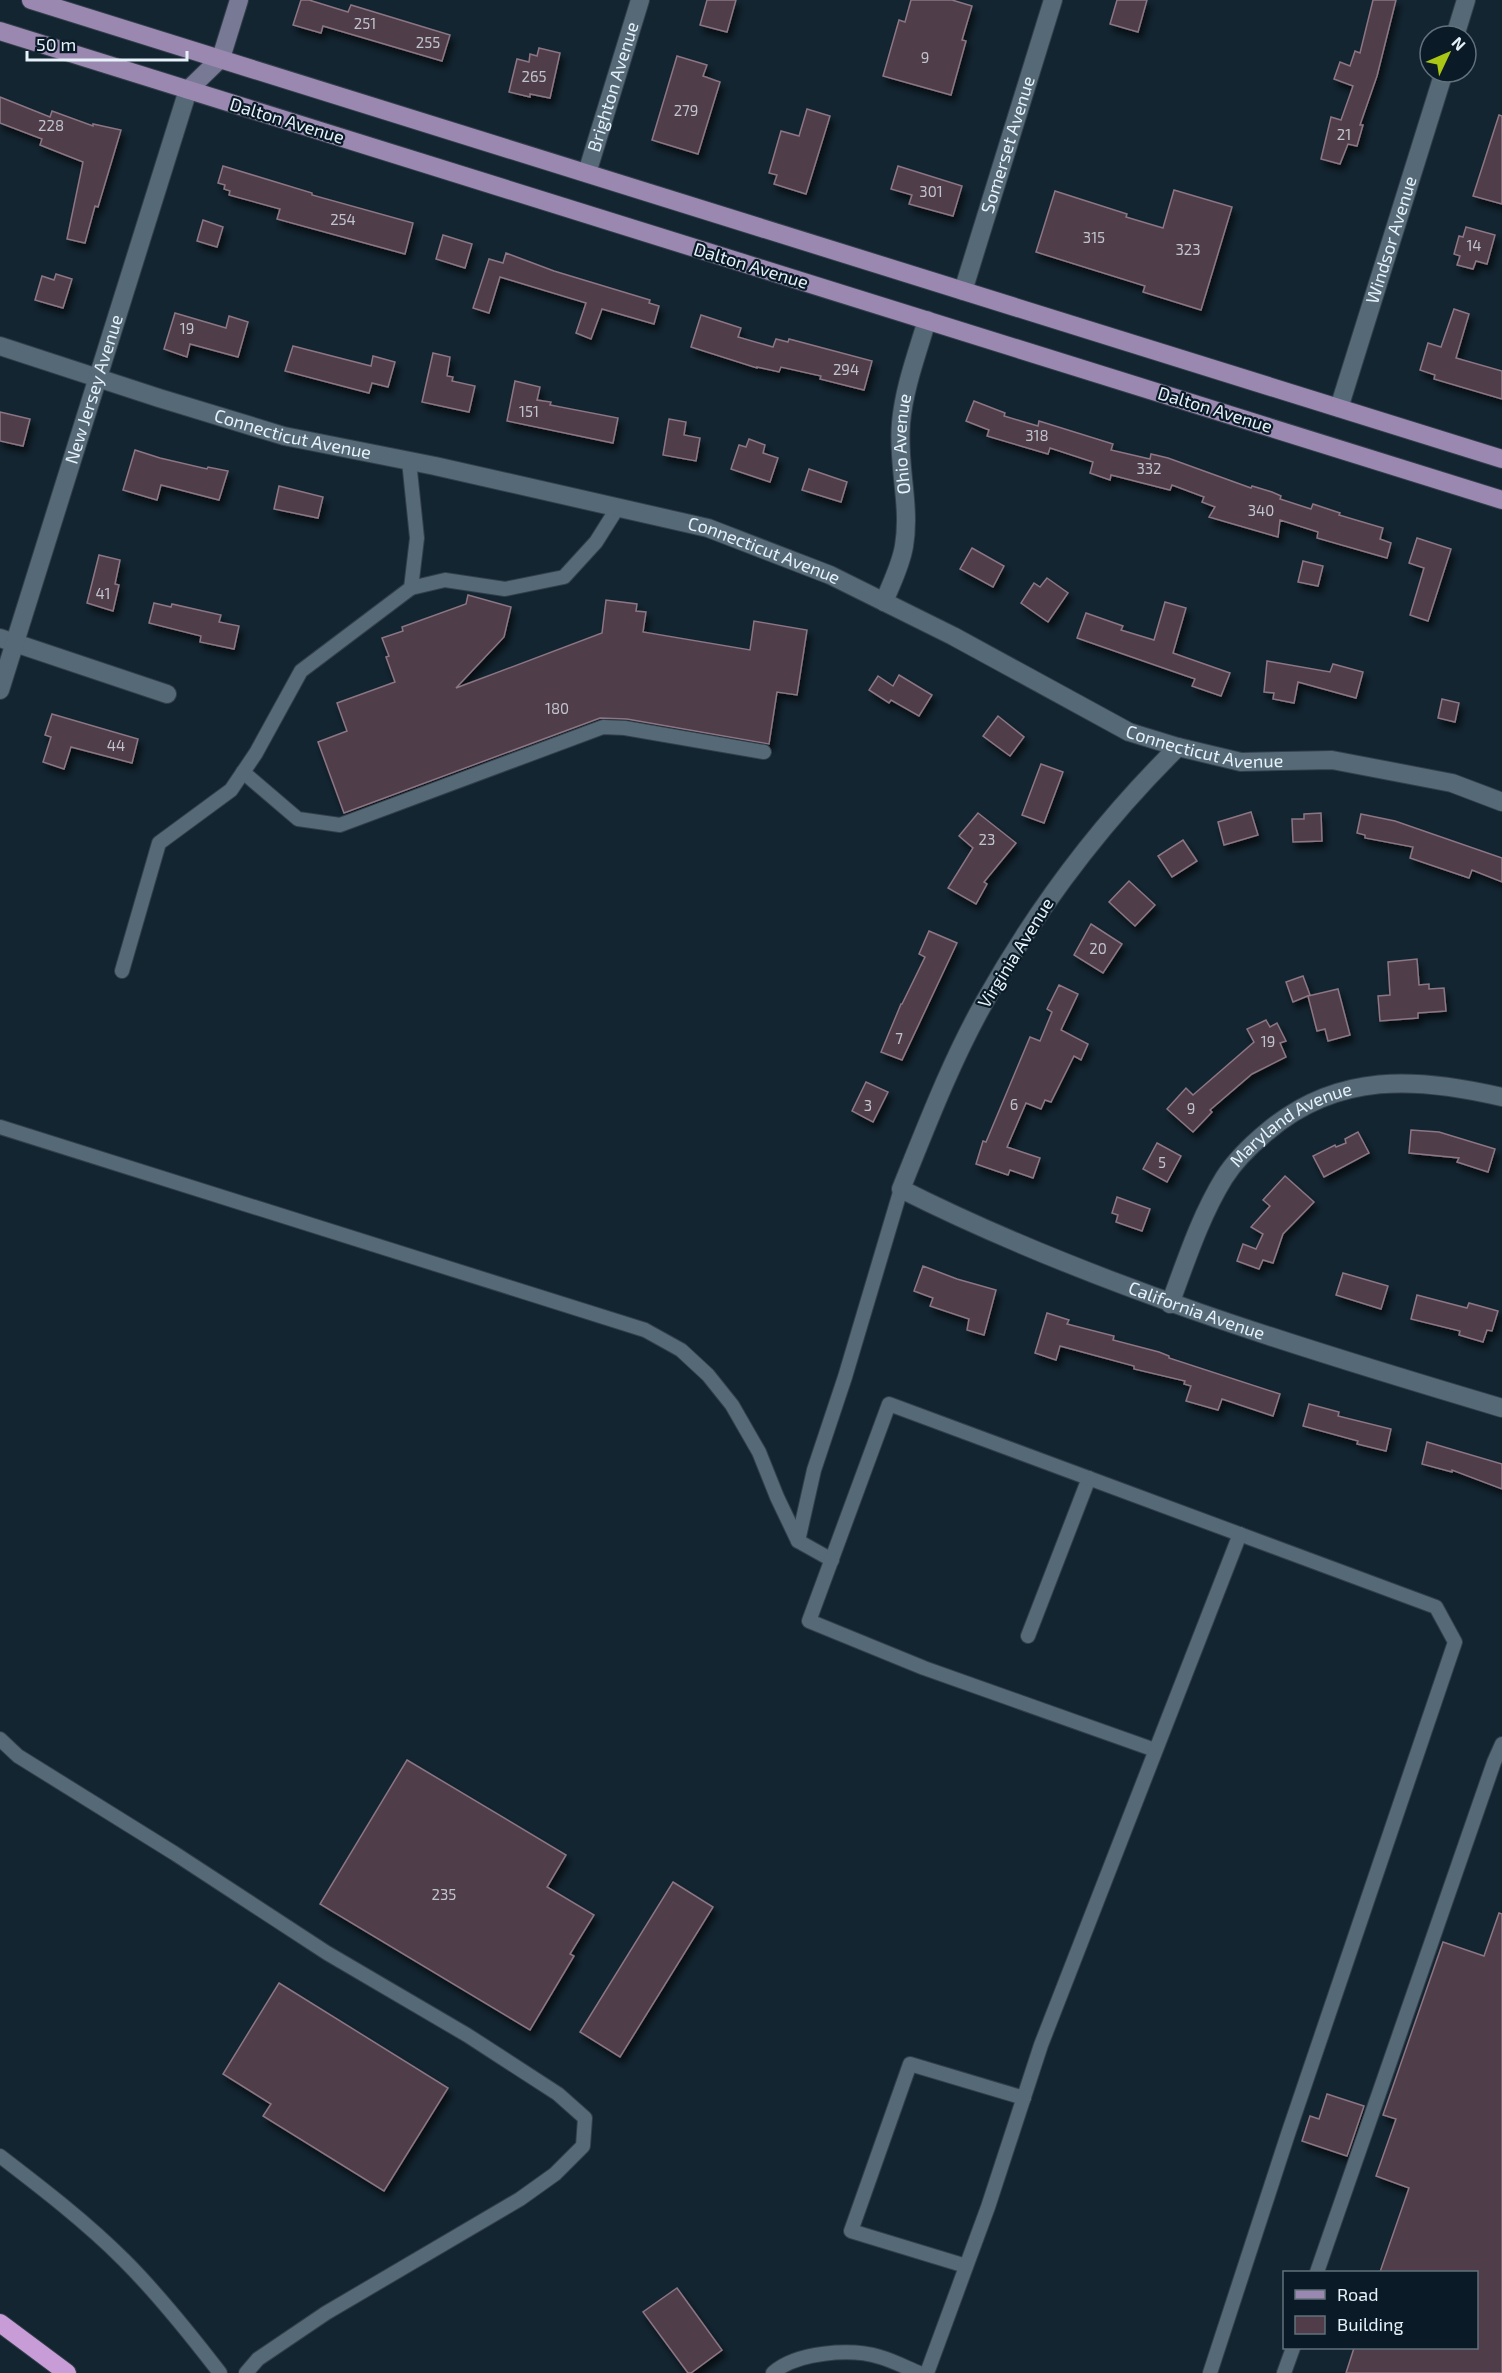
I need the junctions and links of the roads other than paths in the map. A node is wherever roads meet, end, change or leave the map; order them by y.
1 (31, 0) edge
2 (239, 0) edge
3 (640, 0) edge
4 (1053, 0) edge
5 (1466, 0) edge
6 (1459, 24) edge
7 (0, 31) edge
8 (221, 58) junction
9 (1440, 84) edge
10 (188, 90) junction
11 (586, 173) junction
12 (963, 291) junction
13 (927, 321) junction
14 (0, 346) edge
15 (98, 377) junction
16 (1339, 408) junction
17 (1502, 459) edge
18 (409, 460) junction
19 (1502, 501) edge
20 (618, 507) junction
21 (411, 588) junction
22 (884, 602) junction
23 (8, 640) edge
24 (0, 690) edge
25 (167, 694) dead end
26 (1178, 747) junction
27 (764, 752) dead end
28 (243, 772) junction
29 (1502, 802) edge
30 (122, 971) dead end
31 (1502, 1097) edge
32 (0, 1127) edge
33 (901, 1189) junction
34 (1170, 1304) junction
35 (1502, 1408) edge
36 (1089, 1478) junction
37 (1240, 1534) junction
38 (798, 1541) junction
39 (832, 1560) junction
40 (1028, 1636) dead end
41 (0, 1739) edge
42 (1502, 1744) edge
43 (1155, 1750) junction
44 (1024, 2098) junction
45 (0, 2156) edge
46 (966, 2266) junction
47 (1317, 2271) edge
48 (0, 2323) edge
49 (1293, 2349) edge
50 (67, 2373) edge
51 (220, 2373) edge
52 (246, 2373) edge
53 (773, 2373) edge
54 (920, 2373) edge
55 (927, 2373) edge
56 (1209, 2373) edge
57 (1284, 2373) edge

1 - 8 main road
2 - 8 street
3 - 11 street, Brighton Avenue
4 - 12 street, Somerset Avenue
5 - 6 street
7 - 10 main road, Dalton Avenue
8 - 10 street
8 - 11 main road
9 - 16 street, Windsor Avenue
10 - 13 main road, Dalton Avenue
10 - 15 street, New Jersey Avenue
11 - 12 main road
12 - 16 main road
13 - 19 main road, Dalton Avenue
13 - 22 street, Ohio Avenue
14 - 15 street, Connecticut Avenue
15 - 18 street, Connecticut Avenue
15 - 23 street, New Jersey Avenue
16 - 17 main road
18 - 20 street, Connecticut Avenue
18 - 21 lane
20 - 21 lane
20 - 22 street, Connecticut Avenue
21 - 28 lane
22 - 26 street, Connecticut Avenue
23 - 24 street, New Jersey Avenue
23 - 25 street
26 - 29 street, Connecticut Avenue
26 - 33 street, Virginia Avenue
27 - 28 lane
28 - 30 lane
31 - 34 street, Maryland Avenue
32 - 38 lane
33 - 34 street, California Avenue
33 - 38 lane
34 - 35 street, California Avenue
36 - 37 lane
36 - 39 lane
36 - 40 lane
37 - 43 lane
37 - 56 lane
38 - 39 lane
39 - 43 lane
41 - 52 lane
42 - 47 lane
43 - 44 lane
44 - 46 lane
44 - 46 lane
45 - 51 lane
46 - 55 lane
48 - 50 highway
49 - 57 lane
53 - 54 lane

